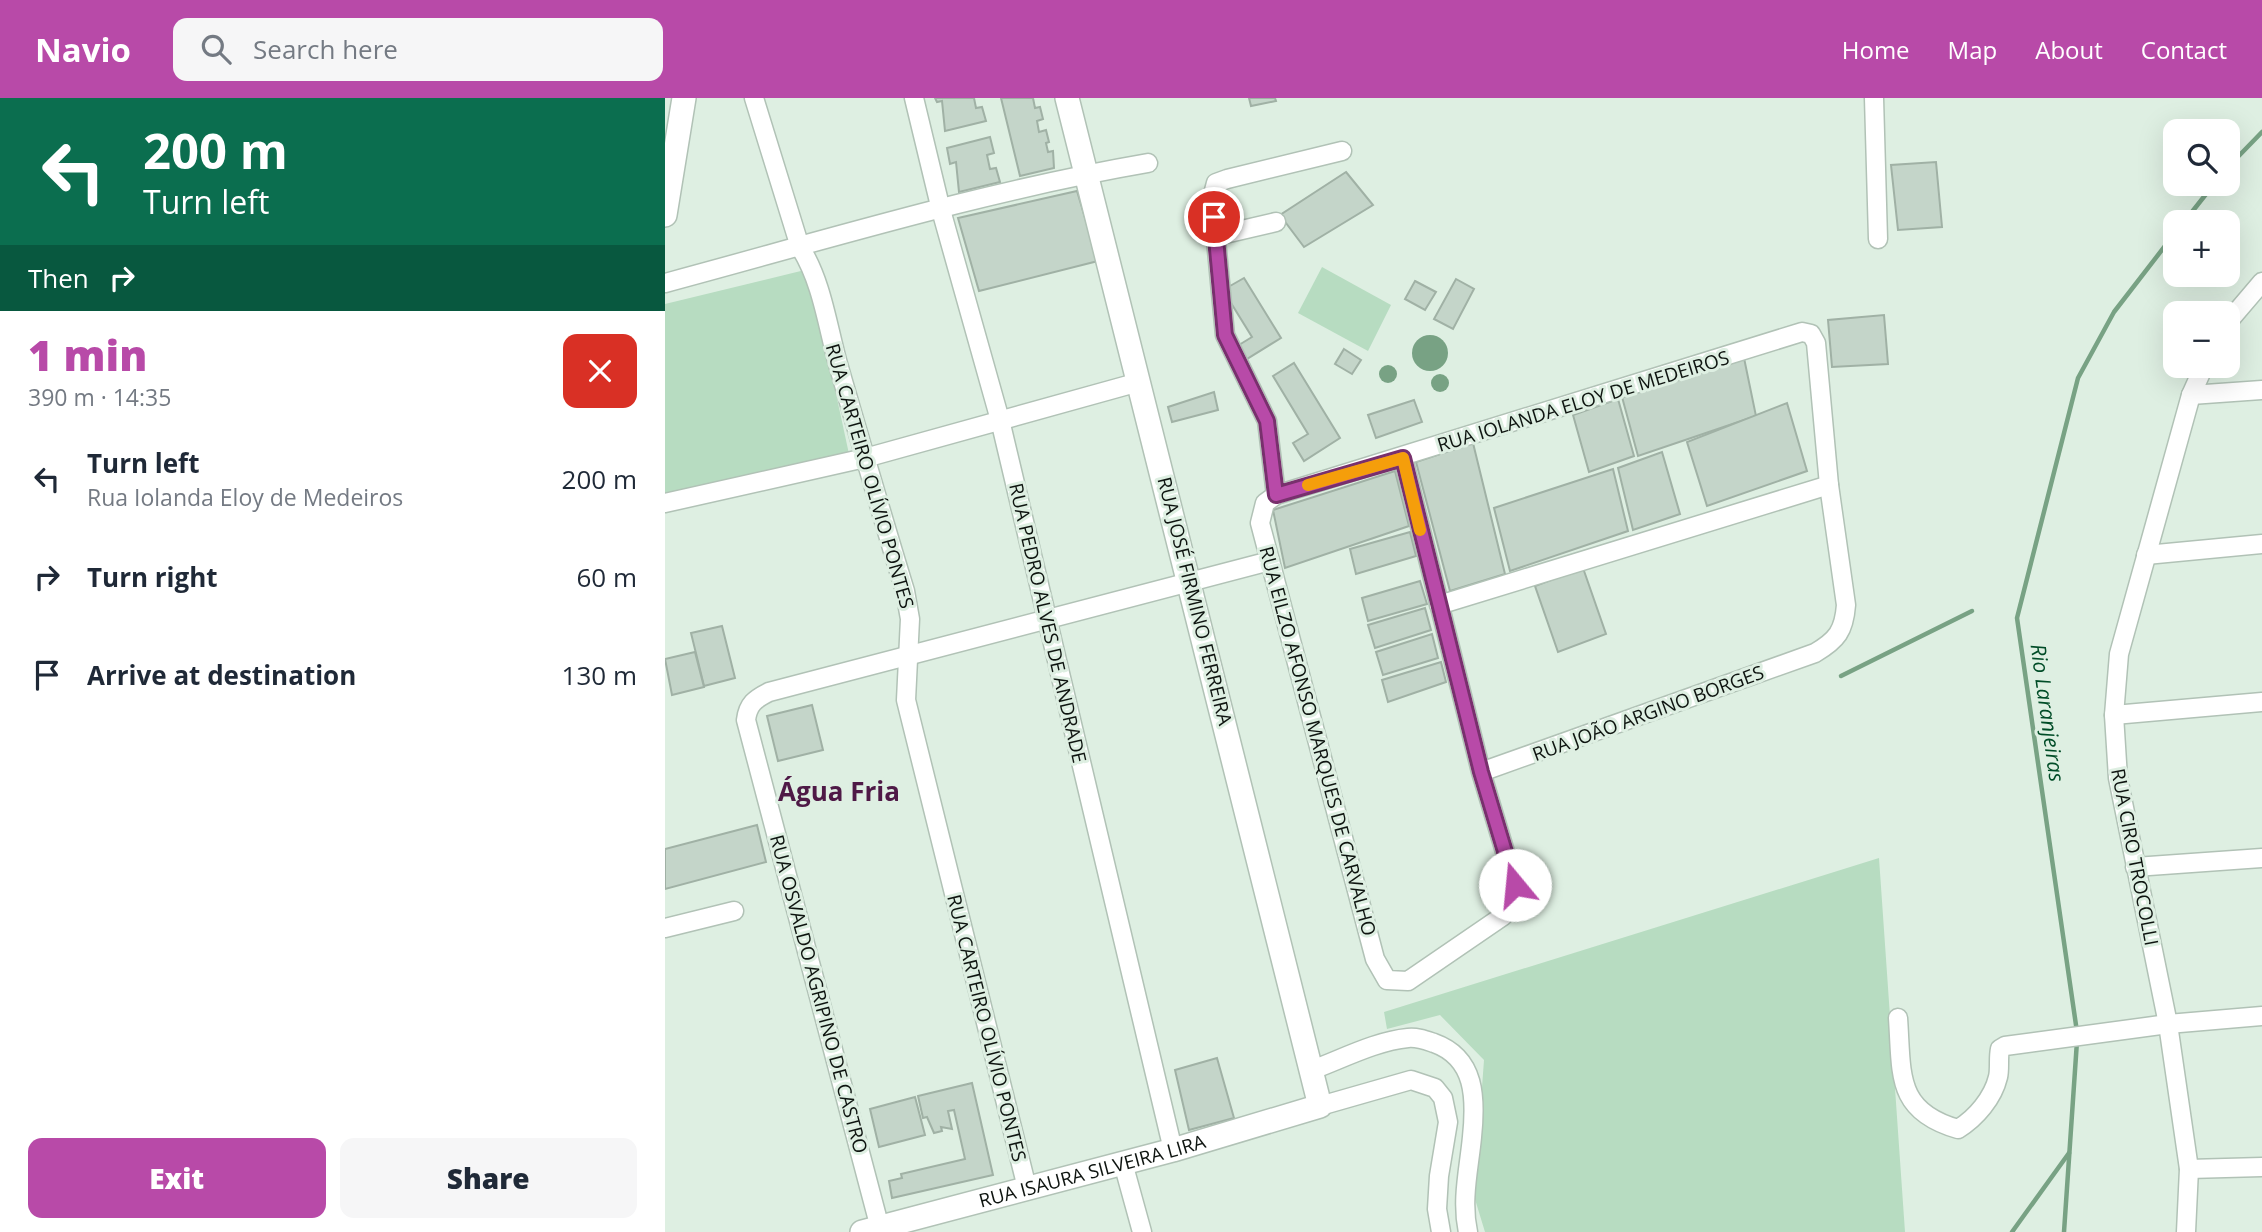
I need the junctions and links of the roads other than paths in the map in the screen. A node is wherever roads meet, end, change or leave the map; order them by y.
1 (684, 98) edge
2 (754, 98) edge
3 (914, 98) edge
4 (1067, 98) edge
5 (1874, 98) edge
6 (1342, 151) dead end
7 (1148, 163) dead end
8 (1087, 174) junction
9 (941, 209) junction
10 (665, 215) edge
11 (1276, 222) dead end
12 (1216, 236) junction
13 (1878, 239) dead end
14 (800, 247) junction
15 (2262, 282) edge
16 (665, 284) edge
17 (2240, 308) edge
18 (2199, 378) edge
19 (1139, 383) junction
20 (2262, 390) edge
21 (2191, 395) junction
22 (1000, 420) junction
23 (865, 458) junction
24 (1403, 458) junction
25 (1829, 485) junction
26 (1276, 495) junction
27 (665, 503) edge
28 (2262, 544) edge
29 (2146, 555) junction
30 (1270, 561) junction
31 (1191, 583) junction
32 (1439, 605) junction
33 (1048, 619) junction
34 (906, 655) junction
35 (2262, 702) edge
36 (2114, 715) junction
37 (1481, 772) junction
38 (2262, 858) edge
39 (2135, 867) junction
40 (734, 911) dead end
41 (665, 928) edge
42 (2262, 1016) edge
43 (1898, 1018) dead end
44 (2168, 1024) junction
45 (1312, 1070) junction
46 (1320, 1106) junction
47 (1173, 1150) junction
48 (1123, 1163) junction
49 (2262, 1167) edge
50 (2189, 1169) junction
51 (1027, 1188) junction
52 (874, 1230) edge
53 (1142, 1232) edge
54 (1441, 1232) edge
55 (1468, 1232) edge
56 (2186, 1232) edge

1 - 10 main road
2 - 14 street, RUA CARTEIRO OLÍVIO PONTES
3 - 9 street, RUA PEDRO ALVES DE ANDRADE
4 - 8 main road, RUA JOSÉ FIRMINO FERREIRA
5 - 13 street
6 - 12 street
7 - 8 street
8 - 9 street
8 - 19 main road, RUA JOSÉ FIRMINO FERREIRA
9 - 14 street
9 - 22 street, RUA PEDRO ALVES DE ANDRADE
11 - 12 street
12 - 26 street
14 - 16 street
14 - 23 street, RUA CARTEIRO OLÍVIO PONTES
15 - 17 street
18 - 21 street, RUA CIRO TROCOLLI
19 - 22 street
19 - 31 main road, RUA JOSÉ FIRMINO FERREIRA
20 - 21 street
21 - 29 street, RUA CIRO TROCOLLI
22 - 23 street
22 - 33 street, RUA PEDRO ALVES DE ANDRADE
23 - 27 street
23 - 34 street, RUA CARTEIRO OLÍVIO PONTES
24 - 25 street, RUA IOLANDA ELOY DE MEDEIROS
24 - 26 street, RUA IOLANDA ELOY DE MEDEIROS
24 - 32 street
25 - 32 street
25 - 37 street, RUA JOÃO ARGINO BORGES
26 - 30 street, RUA EILZO AFONSO MARQUES DE CARVALHO
28 - 29 street
29 - 36 street, RUA CIRO TROCOLLI
30 - 31 street
30 - 37 street, RUA EILZO AFONSO MARQUES DE CARVALHO
31 - 33 street
31 - 45 main road, RUA JOSÉ FIRMINO FERREIRA
32 - 37 street
33 - 34 street
33 - 47 street, RUA PEDRO ALVES DE ANDRADE
34 - 51 street, RUA CARTEIRO OLÍVIO PONTES
34 - 52 street, RUA OSVALDO AGRIPINO DE CASTRO
35 - 36 street
36 - 39 street, RUA CIRO TROCOLLI
38 - 39 street
39 - 44 street, RUA CIRO TROCOLLI
40 - 41 street
42 - 44 street
43 - 44 street
44 - 50 street, RUA CIRO TROCOLLI
45 - 46 main road, RUA JOSÉ FIRMINO FERREIRA
45 - 55 street
46 - 47 main road, RUA ISAURA SILVEIRA LIRA
46 - 54 street
47 - 48 main road, RUA ISAURA SILVEIRA LIRA
48 - 51 main road, RUA ISAURA SILVEIRA LIRA
48 - 53 street
49 - 50 street
50 - 56 street, RUA CIRO TROCOLLI
51 - 52 main road, RUA ISAURA SILVEIRA LIRA

